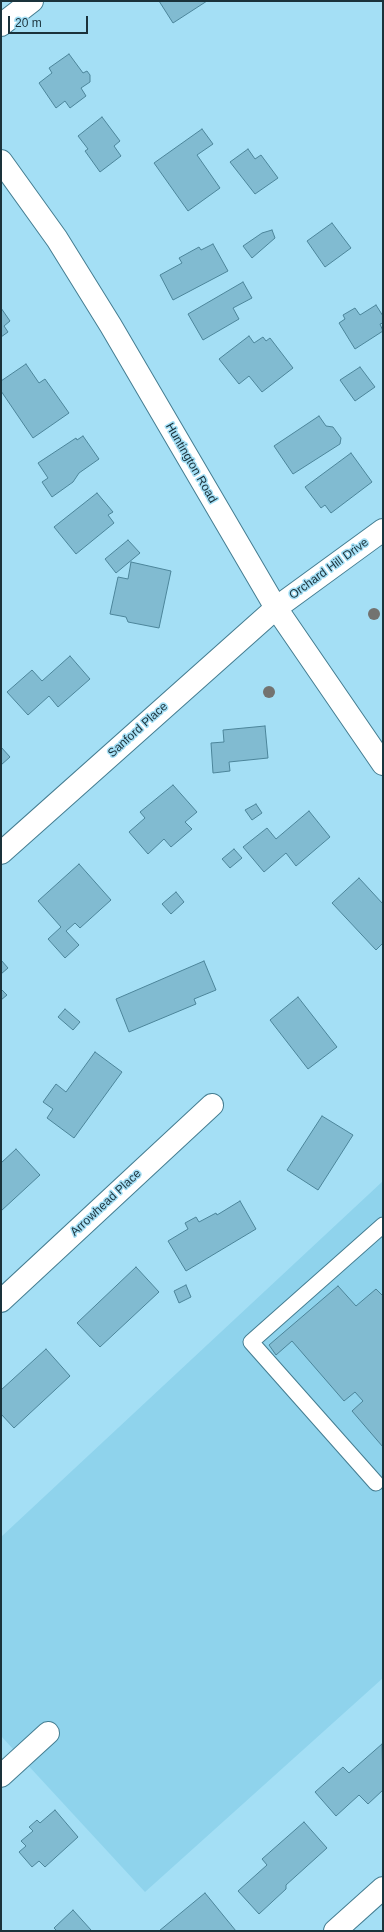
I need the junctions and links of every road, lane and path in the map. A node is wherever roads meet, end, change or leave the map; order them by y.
1 (32, 1) edge
2 (1, 25) edge
3 (1, 161) edge
4 (383, 530) edge
5 (276, 608) junction
6 (383, 764) edge
7 (1, 853) edge
8 (212, 1105) dead end
9 (383, 1225) edge
10 (1, 1301) edge
11 (376, 1483) dead end
12 (48, 1733) dead end
13 (1, 1776) edge
14 (383, 1888) edge
15 (335, 1931) edge

1 - 2 street
3 - 5 street, Huntington Road
4 - 5 street, Orchard Hill Drive
5 - 6 street, Huntington Road
5 - 7 street, Sanford Place
8 - 10 street, Arrowhead Place
9 - 11 lane
12 - 13 street
14 - 15 street

